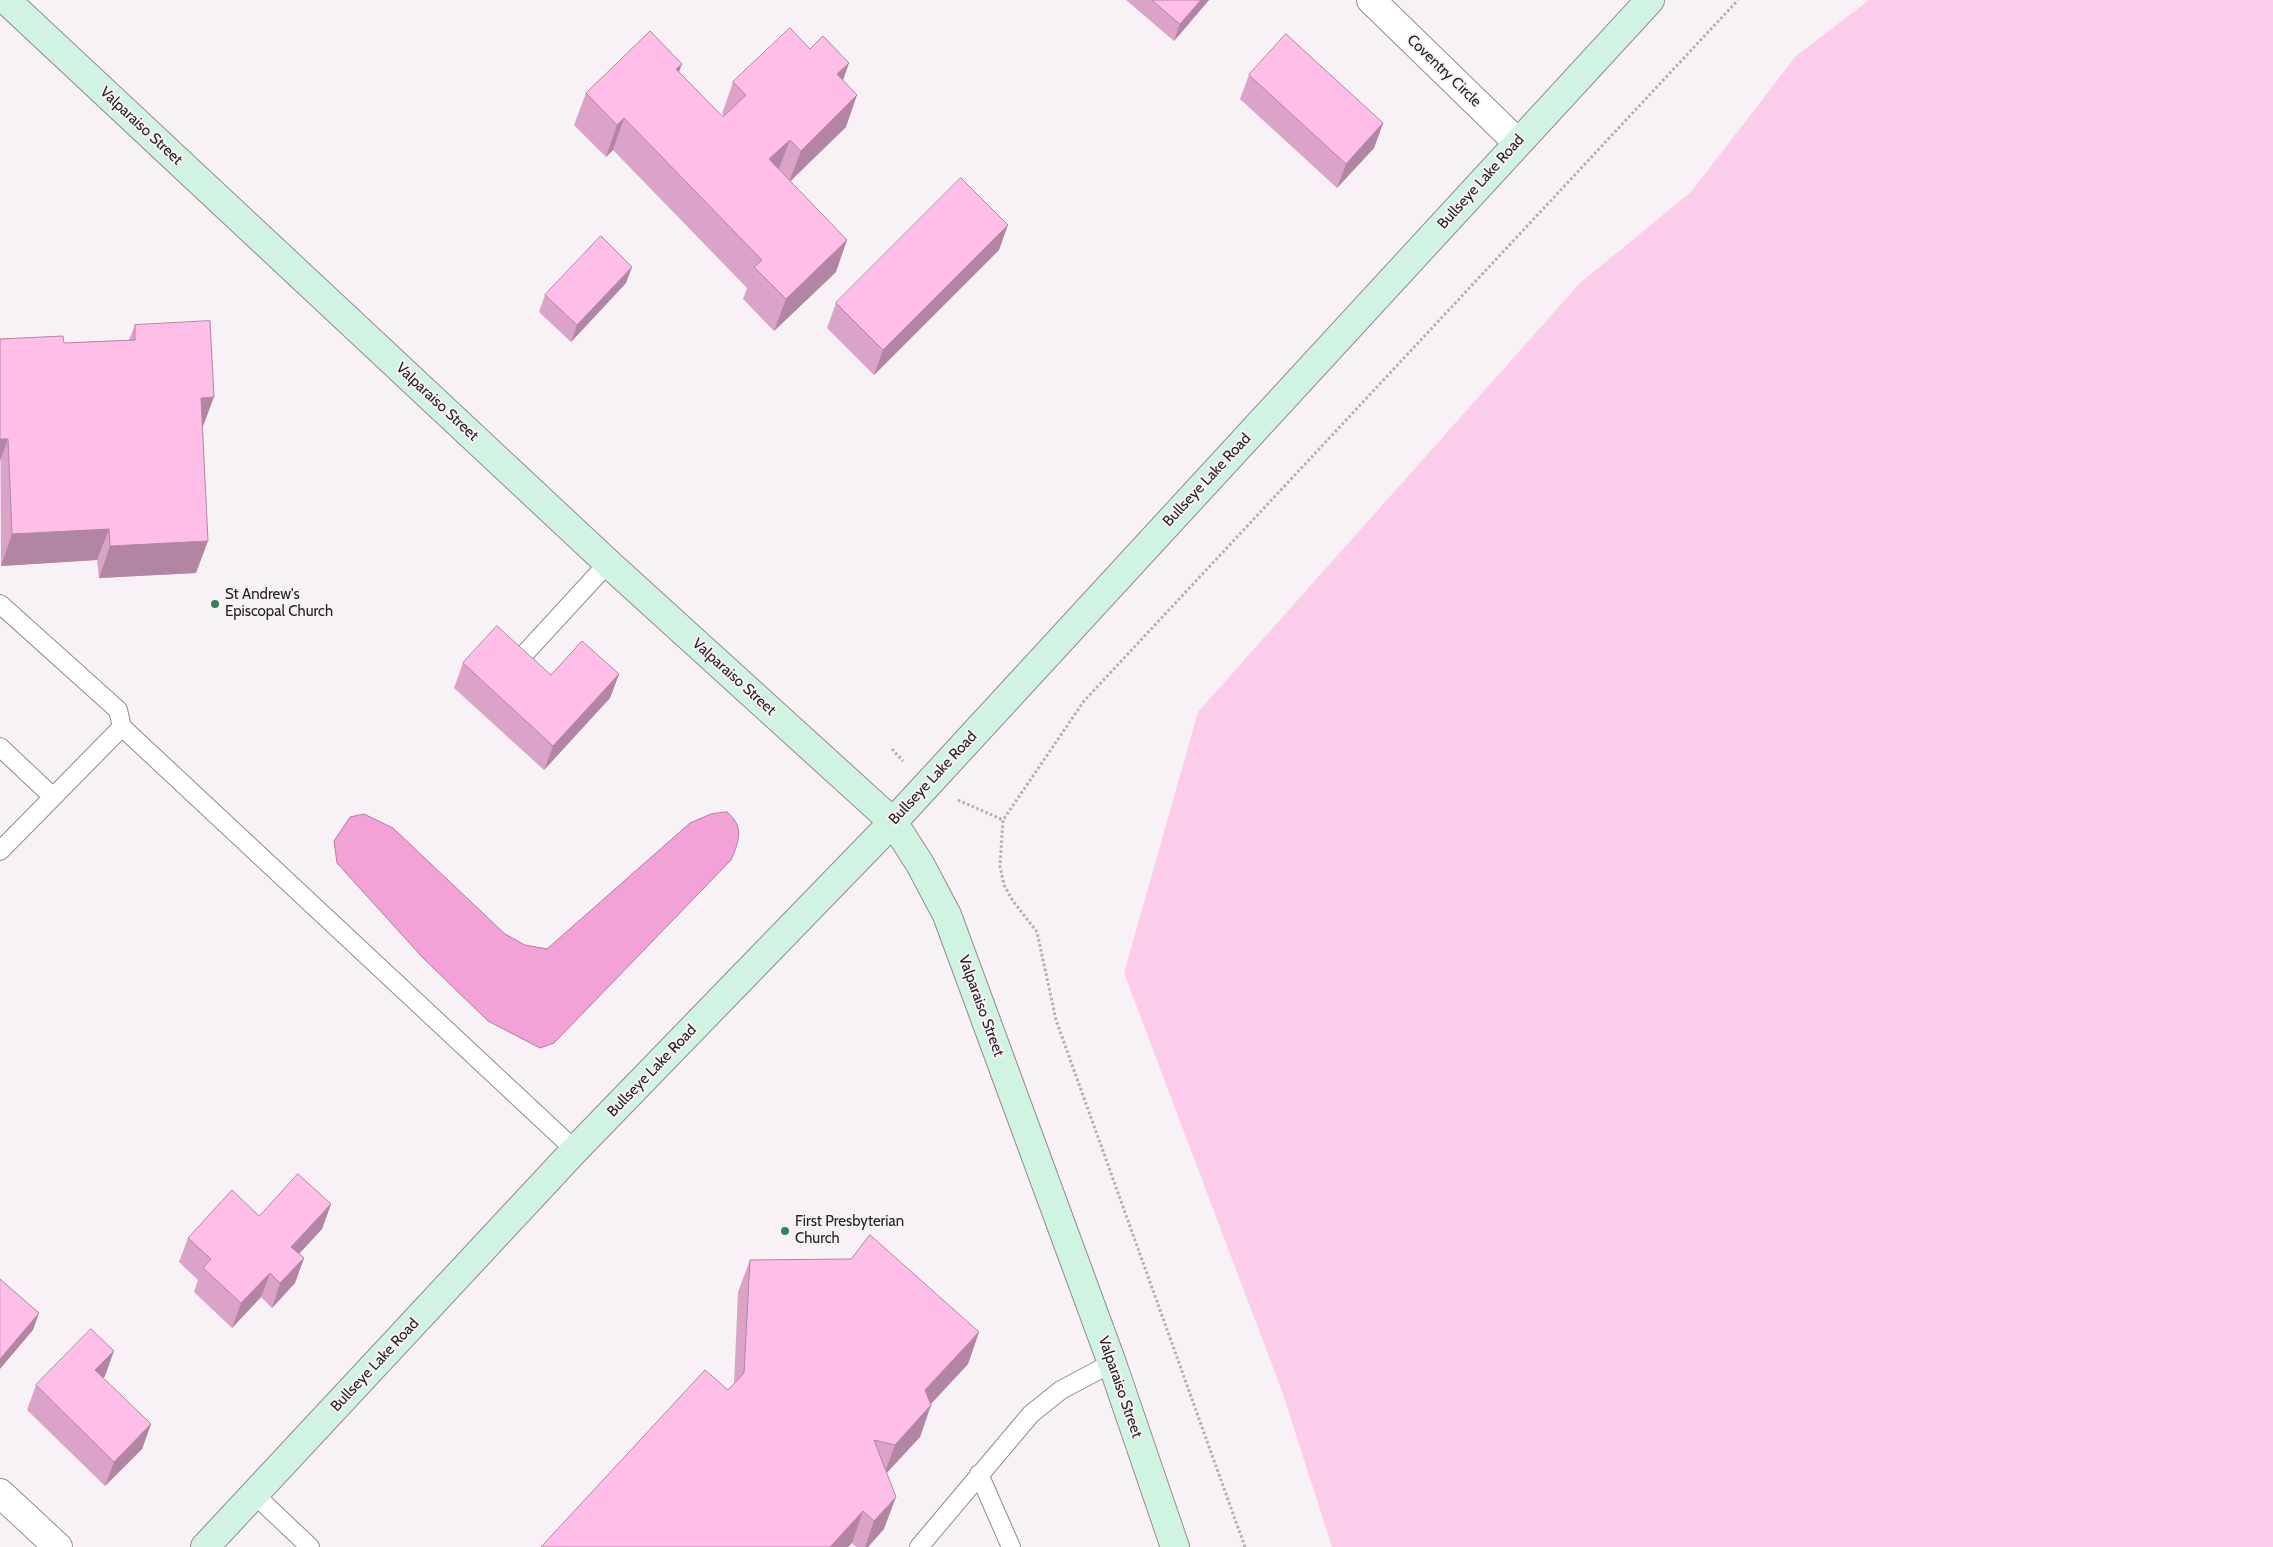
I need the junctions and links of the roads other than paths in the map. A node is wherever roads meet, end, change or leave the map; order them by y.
1 (6, 0) edge
2 (1372, 0) edge
3 (1650, 0) edge
4 (1517, 142) junction
5 (608, 563) junction
6 (0, 604) edge
7 (518, 661) edge
8 (122, 727) junction
9 (0, 747) edge
10 (53, 797) junction
11 (893, 822) junction
12 (0, 851) edge
13 (575, 1150) junction
14 (1112, 1363) junction
15 (979, 1474) junction
16 (0, 1493) edge
17 (254, 1494) junction
18 (58, 1547) edge
19 (205, 1547) edge
20 (310, 1547) edge
21 (919, 1547) edge
22 (1012, 1547) edge
23 (1175, 1547) edge

1 - 5 street, Valparaiso Street
2 - 4 street, Coventry Circle
3 - 4 street, Bullseye Lake Road
4 - 11 street, Bullseye Lake Road
5 - 7 lane
5 - 11 street, Valparaiso Street
6 - 8 lane
8 - 10 lane
8 - 13 lane
9 - 10 lane
10 - 12 lane
11 - 13 street, Bullseye Lake Road
11 - 14 street, Valparaiso Street
13 - 17 street, Bullseye Lake Road
14 - 15 lane
14 - 23 street, Valparaiso Street
15 - 21 lane
15 - 22 lane
16 - 18 street
17 - 19 street, Bullseye Lake Road
17 - 20 lane

